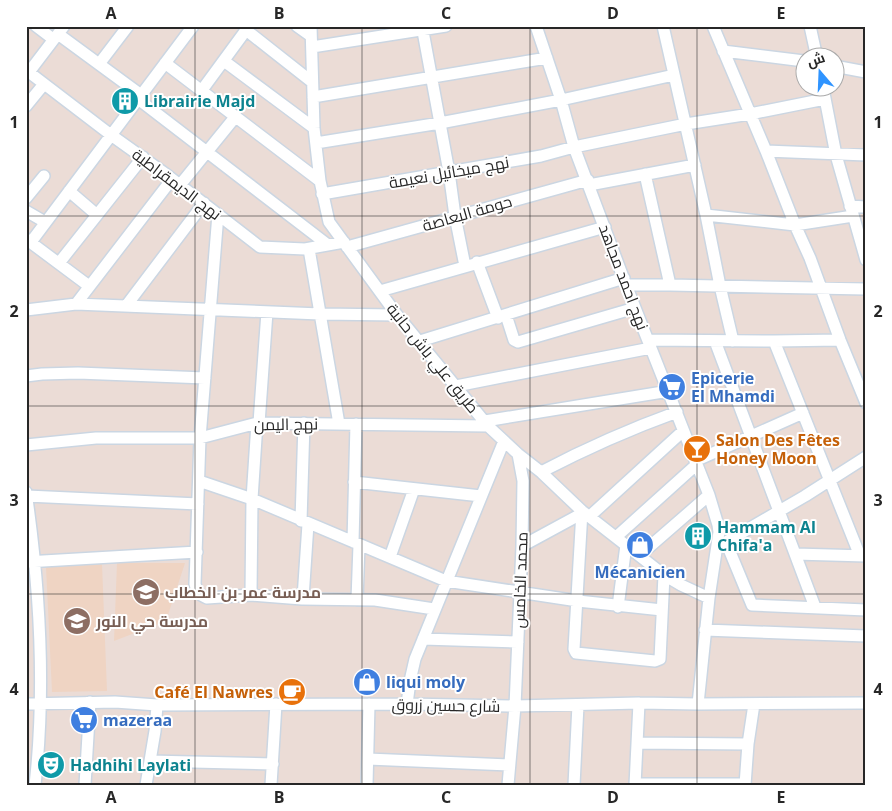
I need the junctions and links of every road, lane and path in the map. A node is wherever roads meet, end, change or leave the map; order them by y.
1 (36, 26) edge
2 (128, 26) edge
3 (193, 26) edge
4 (297, 26) edge
5 (446, 26) edge
6 (536, 26) edge
7 (664, 26) edge
8 (713, 26) edge
9 (810, 26) edge
10 (248, 28) edge
11 (422, 28) edge
12 (58, 33) edge
13 (311, 36) edge
14 (814, 48) edge
15 (723, 51) junction
16 (547, 58) junction
17 (794, 60) edge
18 (224, 61) junction
19 (165, 63) junction
20 (99, 64) junction
21 (844, 68) edge
22 (28, 71) edge
23 (866, 72) edge
24 (674, 75) junction
25 (431, 77) junction
26 (312, 82) junction
27 (44, 84) junction
28 (202, 90) junction
29 (139, 97) junction
30 (313, 97) junction
31 (561, 100) junction
32 (825, 100) joint
33 (26, 106) edge
34 (750, 114) junction
35 (236, 116) junction
36 (440, 123) junction
37 (686, 124) junction
38 (314, 128) junction
39 (111, 135) junction
40 (316, 143) junction
41 (574, 147) junction
42 (206, 151) junction
43 (766, 151) junction
44 (836, 155) junction
45 (866, 155) edge
46 (143, 157) junction
47 (695, 165) junction
48 (449, 172) junction
49 (645, 174) junction
50 (44, 176) dead end
51 (320, 181) junction
52 (176, 182) junction
53 (589, 182) junction
54 (69, 191) junction
55 (322, 194) junction
56 (26, 198) edge
57 (204, 203) junction
58 (866, 207) edge
59 (852, 211) junction
60 (218, 214) junction
61 (98, 215) junction
62 (706, 215) junction
63 (29, 216) edge
64 (455, 216) junction
65 (45, 222) junction
66 (795, 225) junction
67 (605, 228) junction
68 (29, 240) edge
69 (346, 244) junction
70 (328, 245) junction
71 (309, 249) junction
72 (866, 260) edge
73 (478, 262) junction
74 (59, 263) junction
75 (465, 266) junction
76 (625, 282) junction
77 (670, 285) junction
78 (89, 286) junction
79 (720, 286) junction
80 (820, 288) junction
81 (866, 289) edge
82 (380, 291) junction
83 (76, 304) junction
84 (126, 306) junction
85 (635, 308) junction
86 (211, 309) junction
87 (26, 310) edge
88 (267, 312) junction
89 (320, 314) junction
90 (397, 314) junction
91 (502, 316) junction
92 (840, 340) junction
93 (420, 341) junction
94 (714, 341) junction
95 (733, 341) junction
96 (774, 341) junction
97 (649, 344) junction
98 (26, 376) edge
99 (205, 378) junction
100 (456, 386) junction
101 (669, 392) junction
102 (866, 403) edge
103 (677, 412) junction
104 (803, 413) junction
105 (258, 423) junction
106 (304, 423) junction
107 (339, 424) junction
108 (356, 424) junction
109 (486, 424) junction
110 (683, 431) junction
111 (750, 437) junction
112 (200, 438) junction
113 (504, 442) junction
114 (26, 445) edge
115 (518, 454) junction
116 (866, 457) edge
117 (696, 463) junction
118 (541, 472) junction
119 (830, 479) junction
120 (199, 481) junction
121 (354, 482) junction
122 (414, 489) junction
123 (26, 494) edge
124 (709, 495) junction
125 (482, 496) junction
126 (252, 499) junction
127 (198, 504) junction
128 (778, 512) junction
129 (584, 514) junction
130 (305, 522) junction
131 (616, 537) junction
132 (721, 543) junction
133 (356, 544) junction
134 (626, 545) junction
135 (522, 546) junction
136 (197, 552) junction
137 (795, 554) junction
138 (640, 555) junction
139 (863, 556) edge
140 (390, 557) junction
141 (31, 562) edge
142 (664, 575) junction
143 (446, 581) junction
144 (520, 592) junction
145 (251, 595) junction
146 (304, 598) junction
147 (709, 598) junction
148 (357, 600) junction
149 (578, 601) junction
150 (618, 606) junction
151 (815, 607) junction
152 (434, 609) junction
153 (662, 610) junction
154 (866, 610) edge
155 (705, 630) junction
156 (866, 636) edge
157 (424, 639) junction
158 (518, 642) junction
159 (42, 702) junction
160 (90, 702) junction
161 (640, 703) junction
162 (866, 703) edge
163 (26, 704) edge
164 (276, 704) junction
165 (369, 704) junction
166 (407, 704) junction
167 (698, 704) junction
168 (754, 704) junction
169 (157, 705) junction
170 (578, 705) junction
171 (515, 706) junction
172 (637, 743) junction
173 (748, 744) junction
174 (368, 759) junction
175 (150, 761) junction
176 (273, 764) junction
177 (509, 765) junction
178 (635, 784) edge
179 (745, 784) edge
180 (35, 785) edge
181 (85, 785) edge
182 (146, 785) edge
183 (271, 785) edge
184 (367, 785) edge
185 (508, 785) edge
186 (574, 785) edge

1 - 12 street
2 - 20 street
3 - 19 street
4 - 13 street
5 - 11 street
6 - 16 street, نهج احمد مجاهد
7 - 24 street
8 - 15 street
9 - 14 street
10 - 18 street
10 - 26 street
11 - 13 street
11 - 25 street
12 - 20 street
12 - 22 street
13 - 26 street, طريق علي باش حانبة
15 - 17 street
15 - 34 street
16 - 25 street
16 - 31 street, نهج احمد مجاهد
18 - 28 street
18 - 38 street
19 - 28 street
19 - 29 street
20 - 29 street
21 - 23 street
22 - 27 street, نهج الديمقراطية
24 - 31 street
24 - 37 street
25 - 30 street
25 - 36 street
26 - 30 street, طريق علي باش حانبة
27 - 33 street
27 - 39 street, نهج الديمقراطية
28 - 35 street
29 - 39 street
29 - 42 street
30 - 38 street, طريق علي باش حانبة
31 - 36 street
31 - 41 street, نهج احمد مجاهد
32 - 34 street, نهج ميخائيل نعيمة
32 - 44 street
34 - 37 street, نهج ميخائيل نعيمة
34 - 43 street
35 - 42 street
35 - 51 street
36 - 40 street
36 - 48 street
37 - 41 street, نهج ميخائيل نعيمة
37 - 47 street
38 - 40 street, طريق علي باش حانبة
39 - 46 street, نهج الديمقراطية
39 - 54 street
40 - 51 street, طريق علي باش حانبة
41 - 48 street, نهج ميخائيل نعيمة
41 - 53 street, نهج احمد مجاهد
42 - 52 street
42 - 70 street
43 - 44 street
43 - 66 street
44 - 45 street
44 - 59 street
46 - 52 street, نهج الديمقراطية
46 - 61 street
47 - 49 street, حومة البعاصة
47 - 62 street
48 - 55 street, نهج ميخائيل نعيمة
48 - 64 street
49 - 53 street, حومة البعاصة
49 - 77 street
50 - 56 street
51 - 55 street, طريق علي باش حانبة
52 - 57 street, نهج الديمقراطية
52 - 78 street
53 - 64 street, حومة البعاصة
53 - 67 street, نهج احمد مجاهد
54 - 61 street
54 - 65 street
55 - 69 street, طريق علي باش حانبة
57 - 60 street, نهج الديمقراطية
57 - 84 street
58 - 59 street
59 - 66 street
59 - 72 street
60 - 71 street, نهج الديمقراطية
60 - 86 street
61 - 74 street
62 - 66 street
62 - 79 street
63 - 65 street
64 - 69 street, حومة البعاصة
64 - 75 street
65 - 68 street
66 - 80 street
67 - 73 street
67 - 76 street, نهج احمد مجاهد
68 - 74 street
69 - 70 street, نهج الديمقراطية
69 - 82 street, طريق علي باش حانبة
70 - 71 street, نهج الديمقراطية
71 - 89 street
73 - 75 street
73 - 91 street
74 - 78 street
75 - 82 street
76 - 77 street
76 - 85 street, نهج احمد مجاهد
76 - 91 street
77 - 79 street
78 - 83 street
79 - 80 street
79 - 95 street
80 - 81 street
80 - 92 street
82 - 90 street, طريق علي باش حانبة
83 - 84 street
83 - 87 street
84 - 86 street
85 - 91 street
85 - 97 street, نهج احمد مجاهد
86 - 88 street
86 - 99 street
88 - 89 street
88 - 105 street
89 - 90 street
89 - 107 street
90 - 93 street, طريق علي باش حانبة
91 - 93 street
92 - 96 street
92 - 102 street
93 - 100 street, طريق علي باش حانبة
94 - 95 street
94 - 97 street
94 - 111 street
95 - 96 street
96 - 104 street
97 - 100 street
97 - 101 street, نهج احمد مجاهد
98 - 99 street
99 - 112 street
100 - 109 street, طريق علي باش حانبة
101 - 103 street, نهج احمد مجاهد
101 - 109 street, نهج اليمن
103 - 110 street, نهج احمد مجاهد
103 - 118 street
104 - 111 street
104 - 119 street
105 - 106 street, نهج اليمن
105 - 112 street, نهج اليمن
105 - 126 street
106 - 107 street, نهج اليمن
106 - 130 street
107 - 108 street, نهج اليمن
108 - 109 street, نهج اليمن
108 - 121 street
109 - 113 street, طريق علي باش حانبة
110 - 117 street, نهج احمد مجاهد
110 - 129 street
111 - 117 street
111 - 128 street
112 - 114 street, نهج اليمن
112 - 120 street
113 - 115 street, طريق علي باش حانبة
113 - 125 street
115 - 118 street, طريق علي باش حانبة
115 - 135 street, محمد الخامس
116 - 119 street
117 - 124 street, نهج احمد مجاهد
117 - 131 street
118 - 129 street, طريق علي باش حانبة
119 - 128 street
119 - 139 street
120 - 126 street
120 - 127 street
121 - 122 street
121 - 133 street
122 - 125 street
122 - 140 street
123 - 127 street
123 - 141 street
124 - 132 street, نهج احمد مجاهد
124 - 138 street
125 - 143 street
126 - 130 street
126 - 145 street
127 - 136 street
128 - 132 street
128 - 137 street
129 - 131 street, طريق علي باش حانبة
129 - 135 street
129 - 149 street
130 - 133 street
130 - 146 street
131 - 134 street, طريق علي باش حانبة
132 - 147 street
132 - 151 street
133 - 140 street
133 - 148 street
134 - 138 street, طريق علي باش حانبة
134 - 150 street
135 - 144 street, محمد الخامس
136 - 141 street
136 - 145 street
137 - 139 street
137 - 151 street
138 - 142 street, طريق علي باش حانبة
140 - 143 street
141 - 159 street
142 - 147 street, طريق علي باش حانبة
142 - 153 street
143 - 144 street
143 - 152 street
144 - 149 street
144 - 158 street, محمد الخامس
145 - 146 street
146 - 148 street
147 - 155 street
148 - 152 street
149 - 150 street
149 - 153 street
150 - 153 street
151 - 154 street
152 - 157 street
155 - 156 street
155 - 167 street
157 - 158 street
157 - 166 street
158 - 171 street, محمد الخامس
159 - 160 street, شارع حسين زروق
159 - 163 street, شارع حسين زروق
159 - 180 street
160 - 169 street, شارع حسين زروق
160 - 181 street
161 - 167 street, شارع حسين زروق
161 - 170 street, شارع حسين زروق
161 - 172 street
162 - 168 street, شارع حسين زروق
164 - 165 street, شارع حسين زروق
164 - 169 street, شارع حسين زروق
164 - 176 street
165 - 166 street, شارع حسين زروق
165 - 174 street
166 - 171 street, شارع حسين زروق
167 - 168 street, شارع حسين زروق
168 - 173 street
169 - 175 street
170 - 171 street, شارع حسين زروق
170 - 186 street
171 - 177 street, محمد الخامس
172 - 173 street
172 - 178 street
173 - 179 street
174 - 177 street
174 - 184 street
175 - 176 street
175 - 182 street
176 - 183 street
177 - 185 street, محمد الخامس
178 - 179 street

